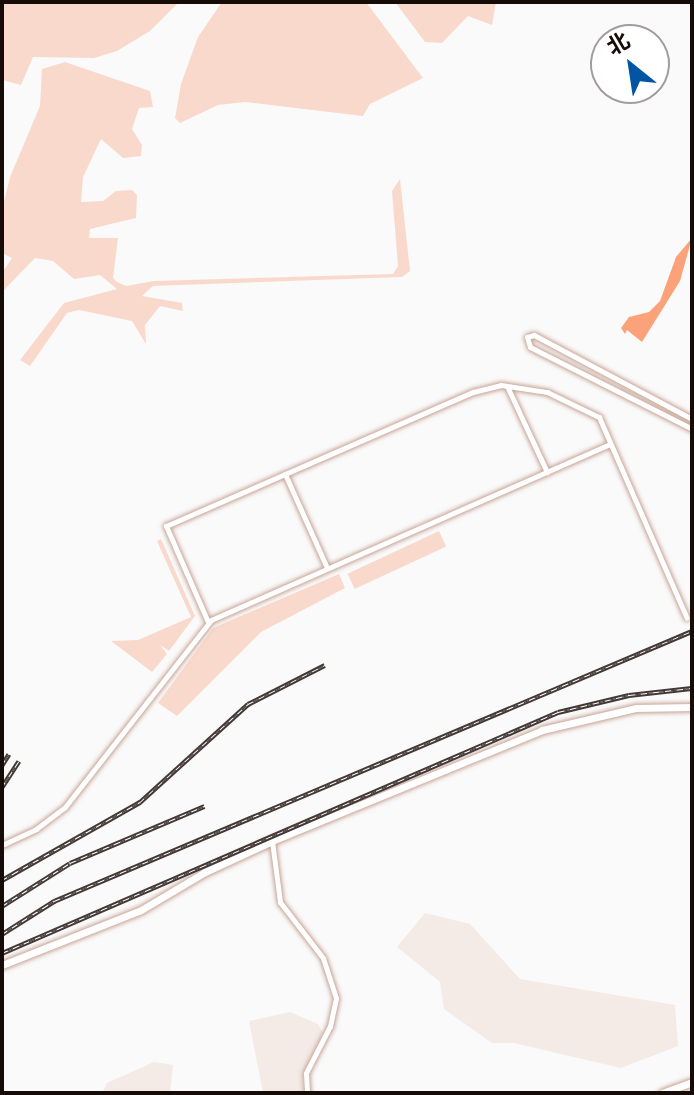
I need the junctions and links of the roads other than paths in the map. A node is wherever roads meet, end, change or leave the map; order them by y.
1 (507, 385) junction
2 (692, 419) edge
3 (692, 429) edge
4 (610, 444) junction
5 (547, 472) junction
6 (285, 474) junction
7 (327, 568) junction
8 (687, 618) dead end
9 (208, 622) junction
10 (692, 707) edge
11 (272, 841) junction
12 (2, 845) edge
13 (2, 965) edge
14 (692, 1082) edge
15 (307, 1093) edge
16 (662, 1093) edge

1 - 4 street
1 - 5 street
1 - 6 street
2 - 3 street
4 - 5 street
4 - 8 street
5 - 7 street
6 - 7 street
6 - 9 street
7 - 9 street
9 - 12 street
10 - 11 street
11 - 13 street
11 - 15 street
14 - 16 street

